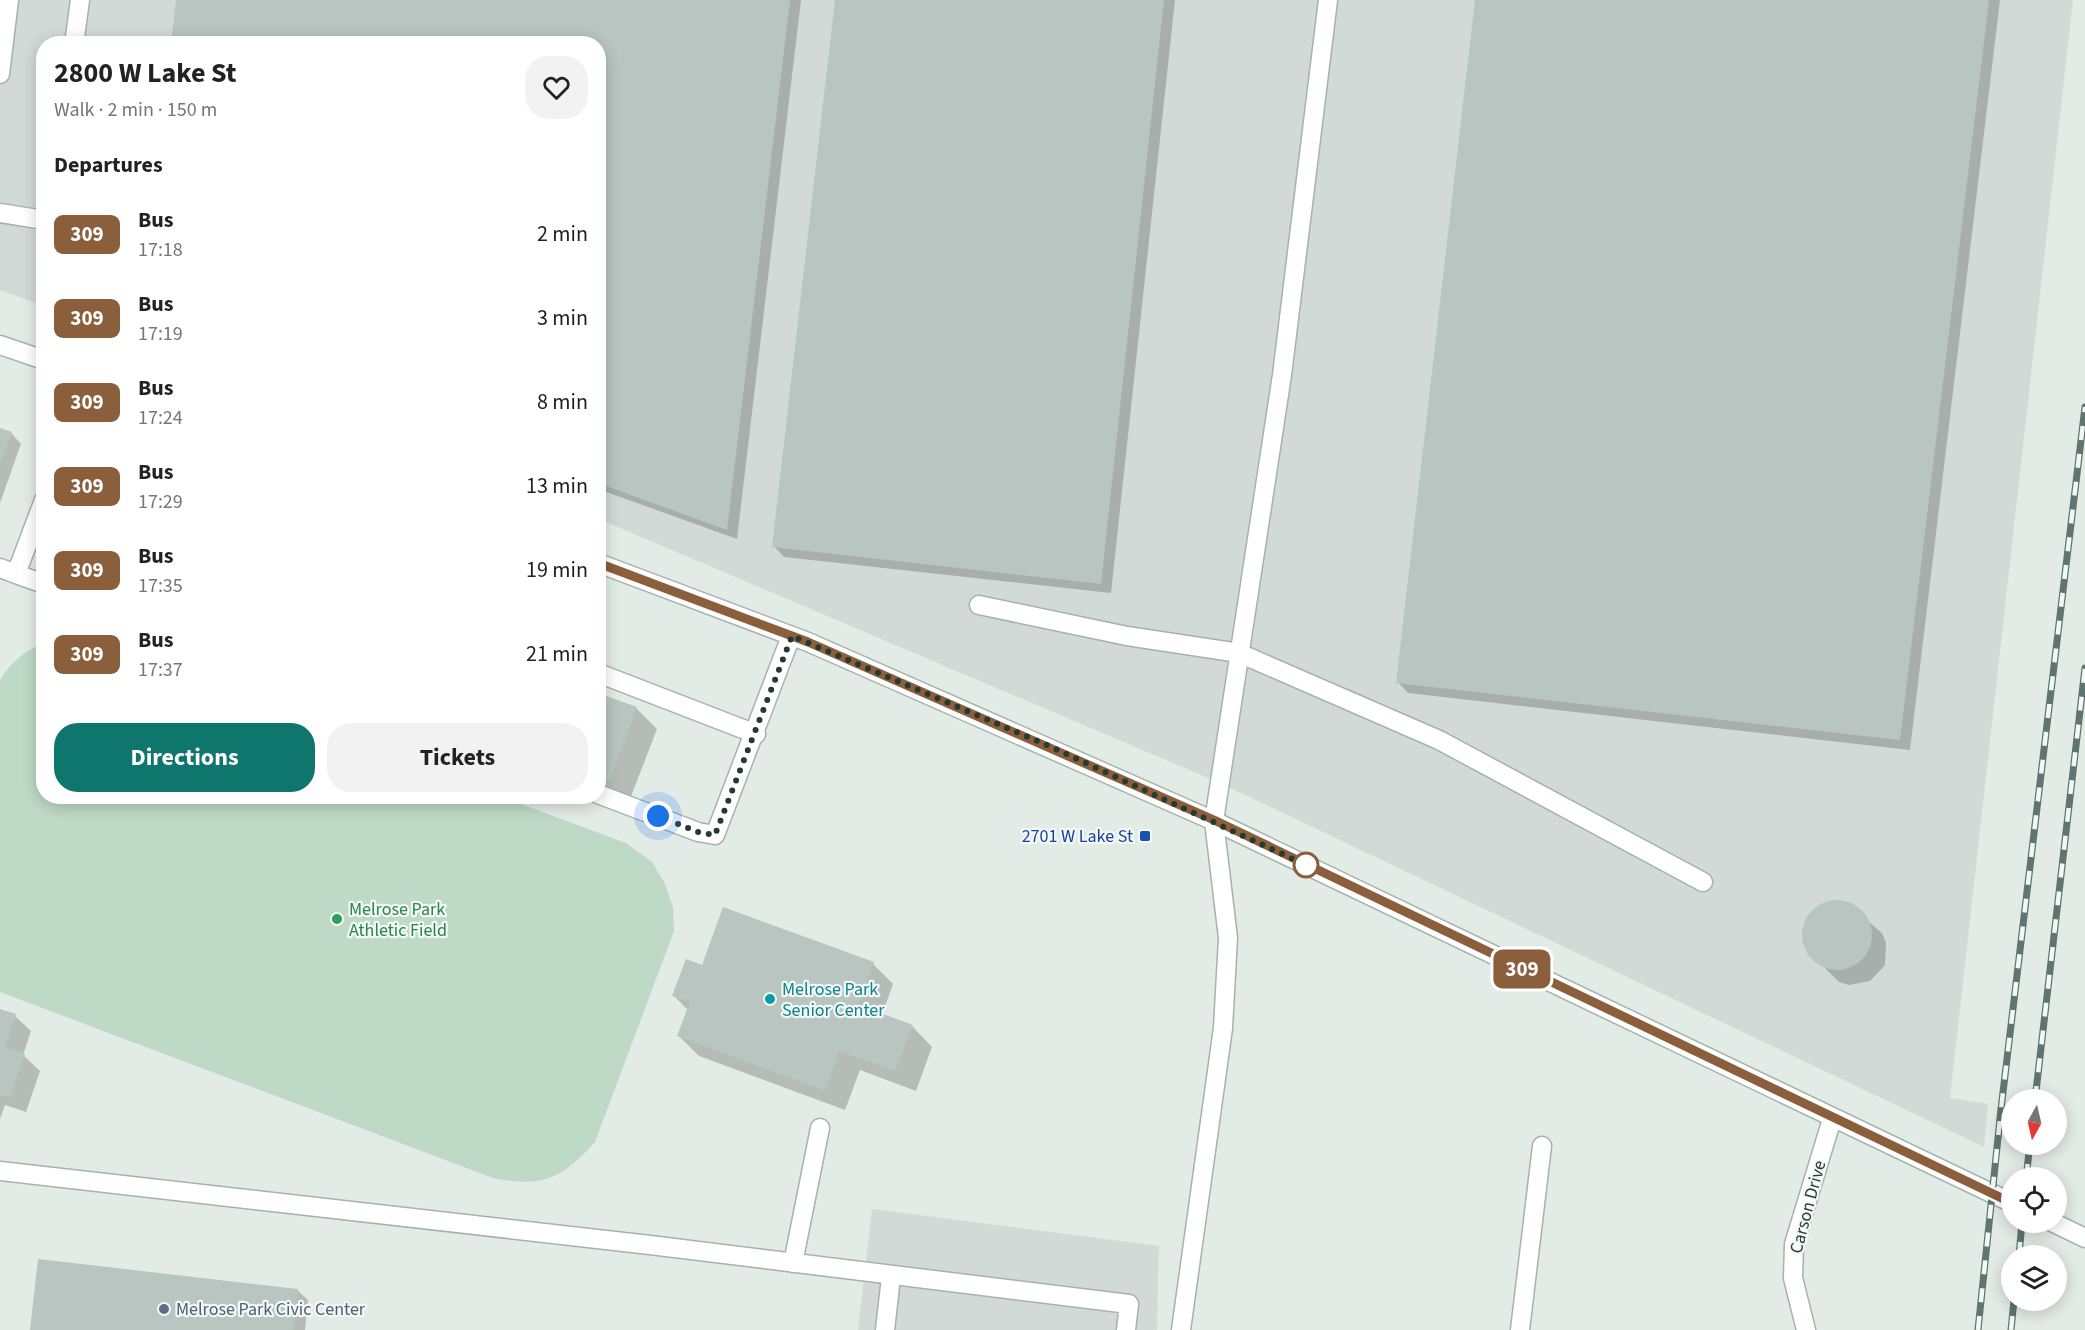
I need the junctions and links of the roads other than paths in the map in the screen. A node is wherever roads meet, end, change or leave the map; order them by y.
1 (9, 0) edge
2 (80, 0) edge
3 (1328, 0) edge
4 (75, 36) edge
5 (0, 74) edge
6 (0, 213) edge
7 (36, 219) edge
8 (0, 345) edge
9 (36, 357) edge
10 (36, 516) edge
11 (606, 566) edge
12 (8, 571) edge
13 (36, 581) edge
14 (980, 605) dead end
15 (792, 636) junction
16 (1239, 653) junction
17 (606, 677) edge
18 (756, 734) junction
19 (606, 797) edge
20 (1214, 820) junction
21 (1703, 882) dead end
22 (1832, 1119) junction
23 (820, 1128) dead end
24 (1542, 1146) dead end
25 (0, 1171) edge
26 (2001, 1198) edge
27 (2067, 1229) edge
28 (2085, 1238) edge
29 (793, 1263) junction
30 (891, 1276) junction
31 (885, 1330) edge
32 (1126, 1330) edge
33 (1181, 1330) edge
34 (1520, 1330) edge
35 (1806, 1330) edge

1 - 5 main road
2 - 4 main road
3 - 16 main road
6 - 7 main road
8 - 9 main road
10 - 12 main road
11 - 15 main road
12 - 13 main road
14 - 16 main road
15 - 18 main road
15 - 20 main road
16 - 20 main road
16 - 21 main road
17 - 18 main road
18 - 19 main road
20 - 22 main road
20 - 33 main road
22 - 26 main road
22 - 35 main road, Carson Drive
23 - 29 main road
24 - 34 main road
25 - 29 main road
27 - 28 main road
29 - 30 main road
30 - 31 main road
30 - 32 main road

